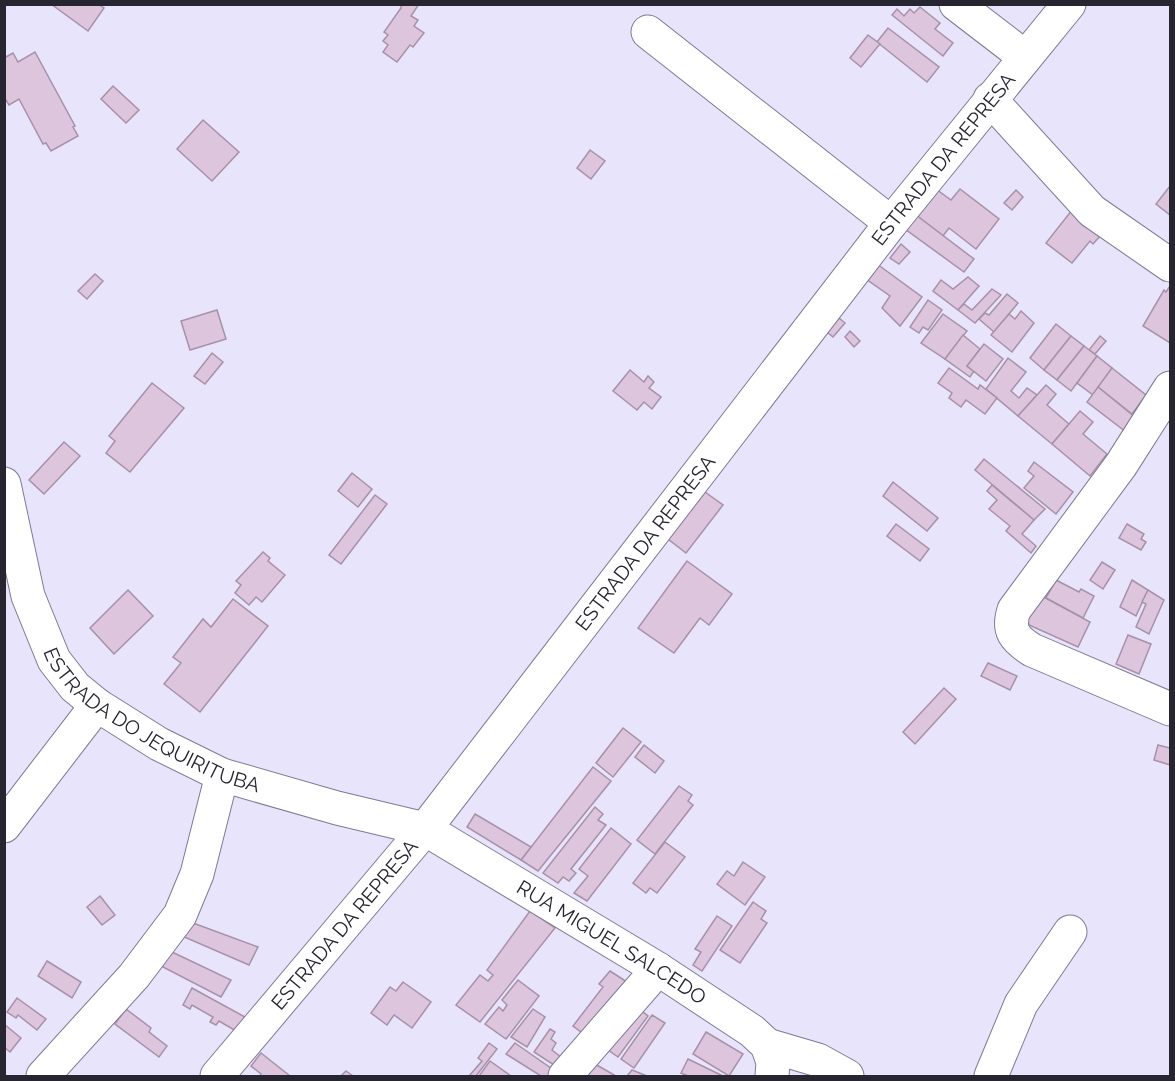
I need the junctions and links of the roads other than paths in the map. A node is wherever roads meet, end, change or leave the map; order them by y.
1 (956, 4) edge
2 (1069, 4) edge
3 (648, 32) dead end
4 (1025, 57) junction
5 (990, 99) junction
6 (891, 223) junction
7 (1170, 265) edge
8 (1170, 388) edge
9 (4, 484) edge
10 (97, 705) junction
11 (1170, 709) edge
12 (222, 775) junction
13 (4, 826) edge
14 (424, 829) junction
15 (1070, 932) dead end
16 (658, 969) junction
17 (769, 1061) edge
18 (217, 1076) edge
19 (43, 1077) edge
20 (565, 1077) edge
21 (847, 1077) edge
22 (991, 1077) edge

1 - 4 street
2 - 4 street, ESTRADA DA REPRESA
3 - 6 street
4 - 5 street, ESTRADA DA REPRESA
5 - 6 street, ESTRADA DA REPRESA
5 - 7 street
6 - 14 street, ESTRADA DA REPRESA
8 - 11 street
9 - 10 street, ESTRADA DO JEQUIRITUBA
10 - 12 street, ESTRADA DO JEQUIRITUBA
10 - 13 street
12 - 14 street, ESTRADA DO JEQUIRITUBA
12 - 19 street
14 - 16 street, RUA MIGUEL SALCEDO
14 - 18 street, ESTRADA DA REPRESA
15 - 22 street
16 - 17 street, RUA MIGUEL SALCEDO
16 - 20 street
17 - 21 street

